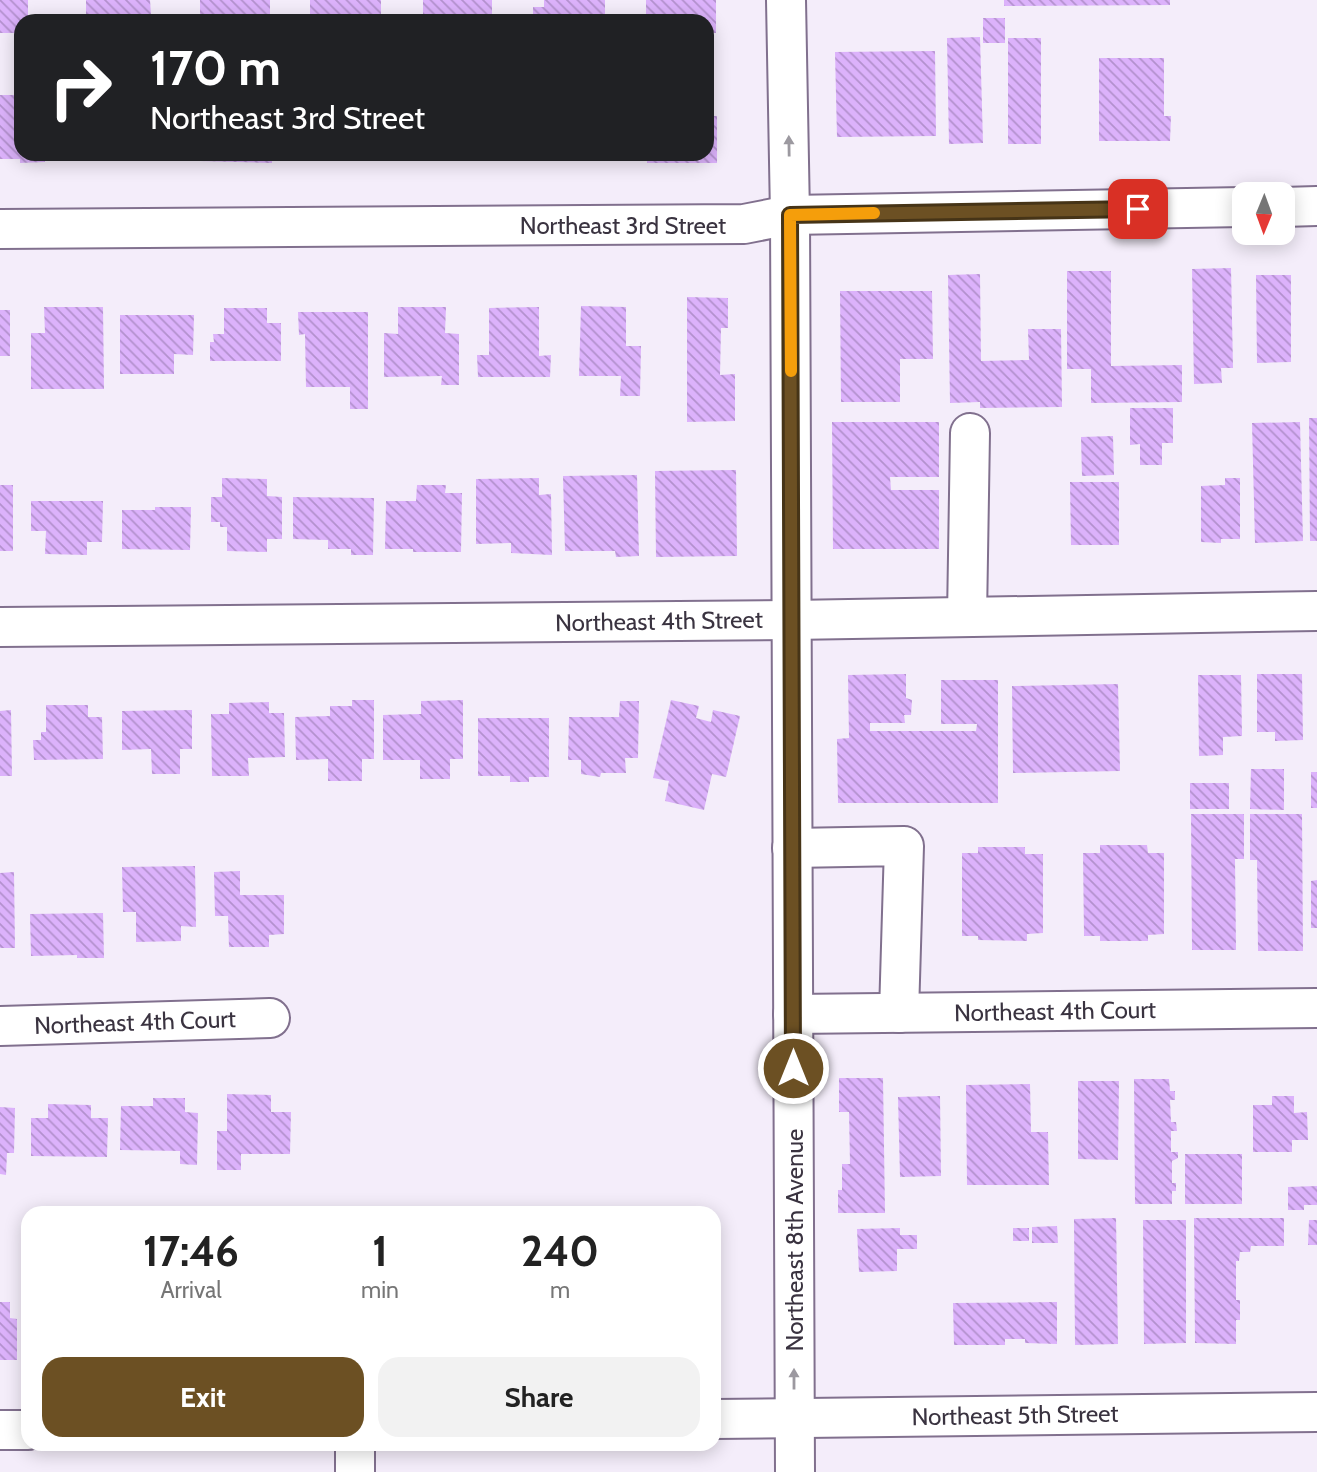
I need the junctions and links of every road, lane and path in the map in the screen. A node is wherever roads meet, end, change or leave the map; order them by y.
1 (786, 0) edge
2 (1317, 206) edge
3 (1232, 207) edge
4 (1295, 207) edge
5 (790, 215) junction
6 (0, 229) edge
7 (970, 432) dead end
8 (1317, 611) edge
9 (967, 617) junction
10 (792, 620) junction
11 (0, 627) edge
12 (792, 848) junction
13 (1317, 1008) edge
14 (899, 1013) junction
15 (793, 1014) junction
16 (270, 1018) dead end
17 (0, 1027) edge
18 (1317, 1412) edge
19 (795, 1418) junction
20 (721, 1419) edge
21 (0, 1430) edge
22 (21, 1430) edge
23 (355, 1451) edge
24 (355, 1472) edge
25 (795, 1472) edge

5 -> 1 street, Northeast 8th Avenue
2 - 4 street
3 - 5 street, Northeast 3rd Street
5 - 6 street, Northeast 3rd Street
5 - 10 street, Northeast 8th Avenue
7 - 9 street
8 - 9 street, Northeast 4th Street
9 - 10 street, Northeast 4th Street
10 - 11 street, Northeast 4th Street
10 - 12 street, Northeast 8th Avenue
12 - 14 street
12 - 15 street, Northeast 8th Avenue
13 - 14 street, Northeast 4th Court
14 - 15 street, Northeast 4th Court
19 -> 15 street, Northeast 8th Avenue
16 - 17 street, Northeast 4th Court
18 - 19 street, Northeast 5th Street
19 - 20 street, Northeast 5th Street
19 - 25 street, Northeast 8th Avenue
21 - 22 street
23 - 24 street

